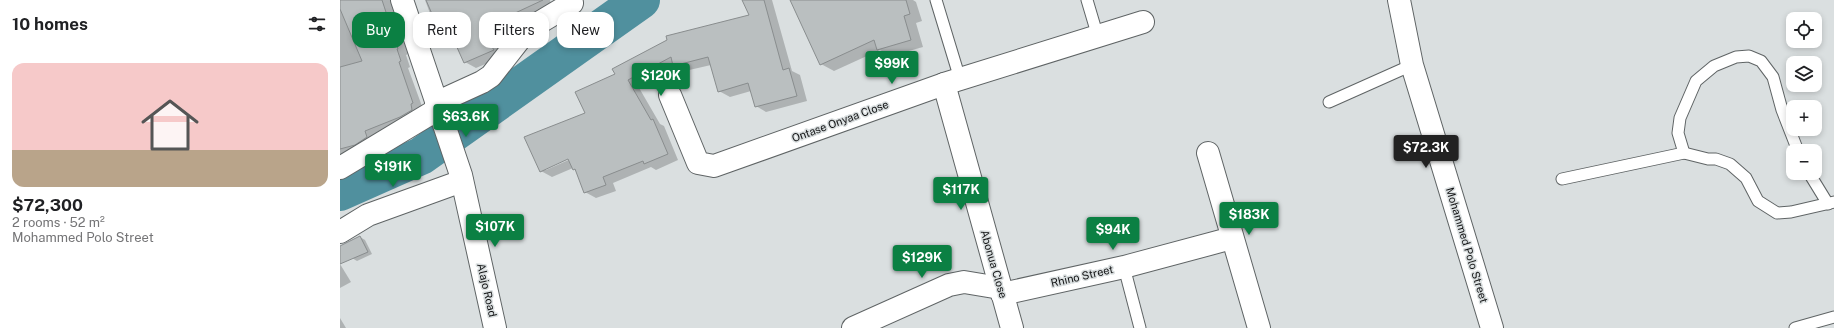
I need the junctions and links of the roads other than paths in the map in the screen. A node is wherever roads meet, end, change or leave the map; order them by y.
1 (402, 0) edge
2 (936, 0) edge
3 (1087, 0) edge
4 (1399, 0) edge
5 (572, 3) dead end
6 (1143, 22) dead end
7 (1098, 37) junction
8 (1412, 65) junction
9 (952, 82) junction
10 (670, 95) dead end
11 (1329, 102) dead end
12 (438, 108) junction
13 (1795, 144) edge
14 (1208, 153) dead end
15 (1684, 153) junction
16 (340, 168) edge
17 (461, 178) junction
18 (1562, 178) dead end
19 (1814, 180) edge
20 (1831, 203) edge
21 (340, 232) edge
22 (1232, 238) junction
23 (1124, 266) junction
24 (1001, 291) junction
25 (1834, 317) edge
26 (495, 328) edge
27 (853, 328) edge
28 (1012, 328) edge
29 (1140, 328) edge
30 (1259, 328) edge
31 (1492, 328) edge
32 (1795, 328) edge

1 - 12 street, Alajo Road
2 - 9 lane
3 - 7 lane
4 - 8 street, Mohammed Polo Street
5 - 12 street
6 - 7 street, Ontase Onyaa Close
7 - 9 street, Ontase Onyaa Close
8 - 11 lane
8 - 31 street, Mohammed Polo Street
9 - 10 street, Ontase Onyaa Close
9 - 24 street, Abonua Close
12 - 16 street
12 - 17 street, Alajo Road
13 - 15 lane
14 - 22 street
15 - 18 lane
15 - 20 lane
17 - 21 street
17 - 26 street, Alajo Road
19 - 20 lane
22 - 23 street, Rhino Street
22 - 30 street
23 - 24 street, Rhino Street
23 - 29 lane
24 - 27 street, Rhino Street
24 - 28 street, Abonua Close
25 - 32 lane

